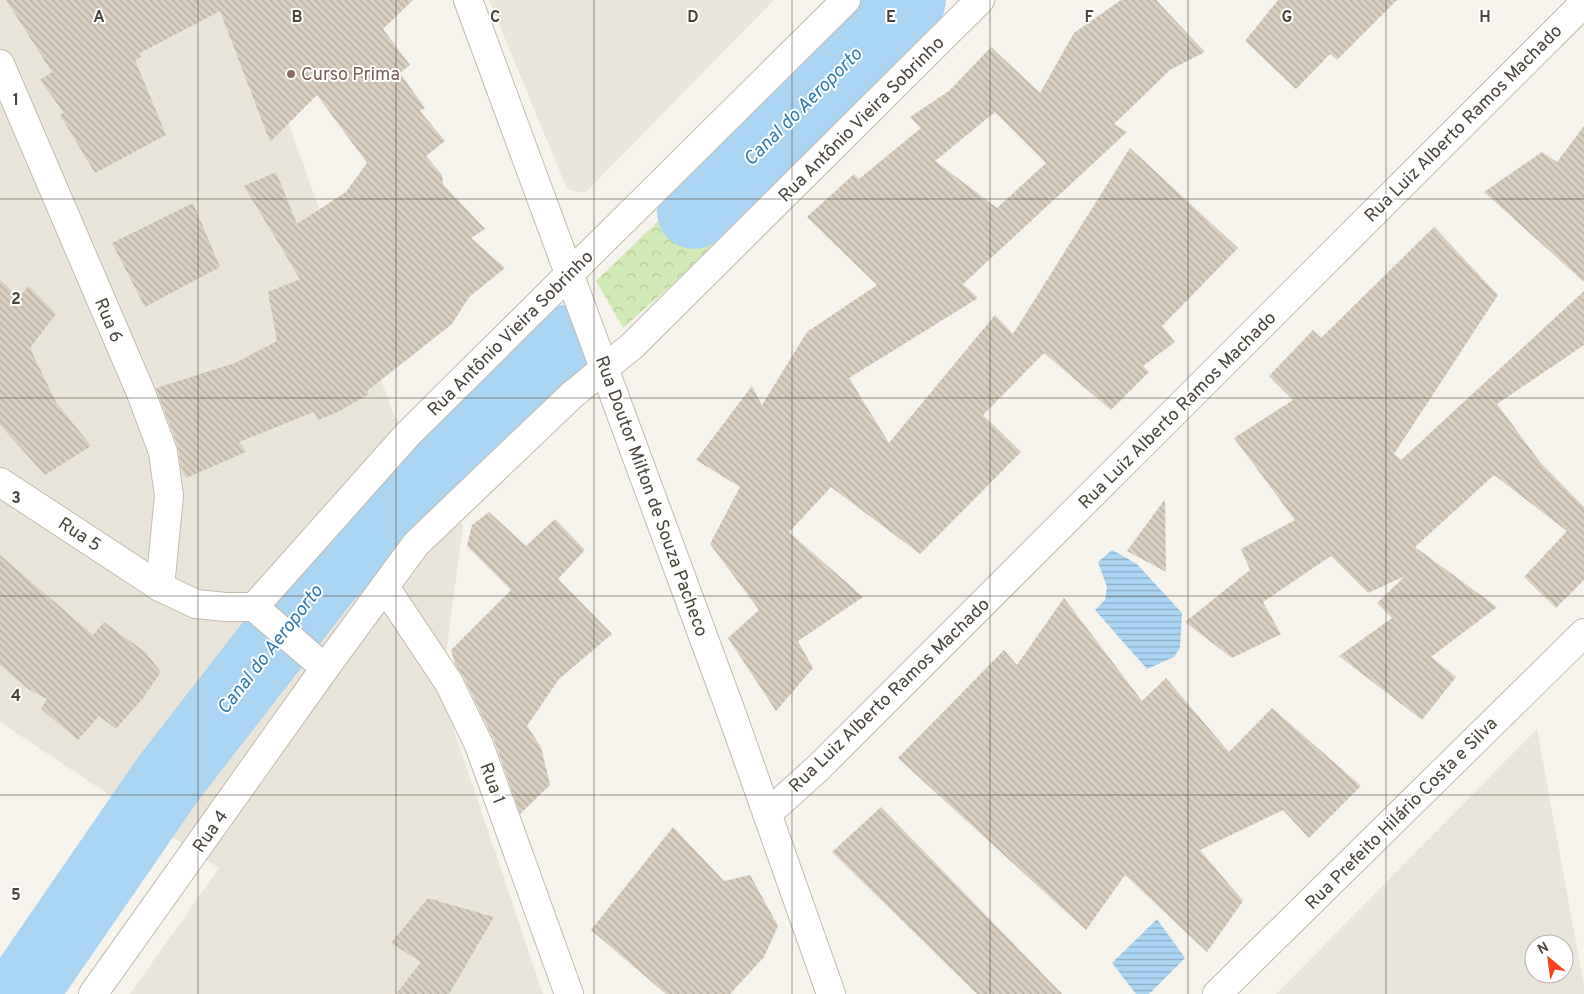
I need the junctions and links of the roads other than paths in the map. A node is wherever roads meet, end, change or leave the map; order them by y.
1 (468, 0) edge
2 (846, 0) edge
3 (980, 0) edge
4 (1584, 3) edge
5 (0, 64) edge
6 (570, 274) junction
7 (604, 368) junction
8 (0, 482) edge
9 (160, 587) junction
10 (385, 587) junction
11 (263, 616) junction
12 (1583, 637) edge
13 (315, 660) junction
14 (767, 814) junction
15 (93, 994) edge
16 (569, 994) edge
17 (831, 994) edge
18 (1218, 994) edge

1 - 6 street, Rua Doutor Milton de Souza Pacheco
2 - 6 street, Rua Antônio Vieira Sobrinho
3 - 7 street, Rua Antônio Vieira Sobrinho
4 - 14 street, Rua Luiz Alberto Ramos Machado
5 - 9 street, Rua 6
6 - 7 street, Rua Doutor Milton de Souza Pacheco
6 - 11 street, Rua Antônio Vieira Sobrinho
7 - 10 street, Rua Antônio Vieira Sobrinho
7 - 14 street, Rua Doutor Milton de Souza Pacheco
8 - 9 street, Rua 5
9 - 11 street
10 - 13 street, Rua Antônio Vieira Sobrinho
10 - 16 street, Rua 1
11 - 13 street
12 - 18 street, Rua Prefeito Hilário Costa e Silva
13 - 15 street, Rua 4
14 - 17 street, Rua Doutor Milton de Souza Pacheco

